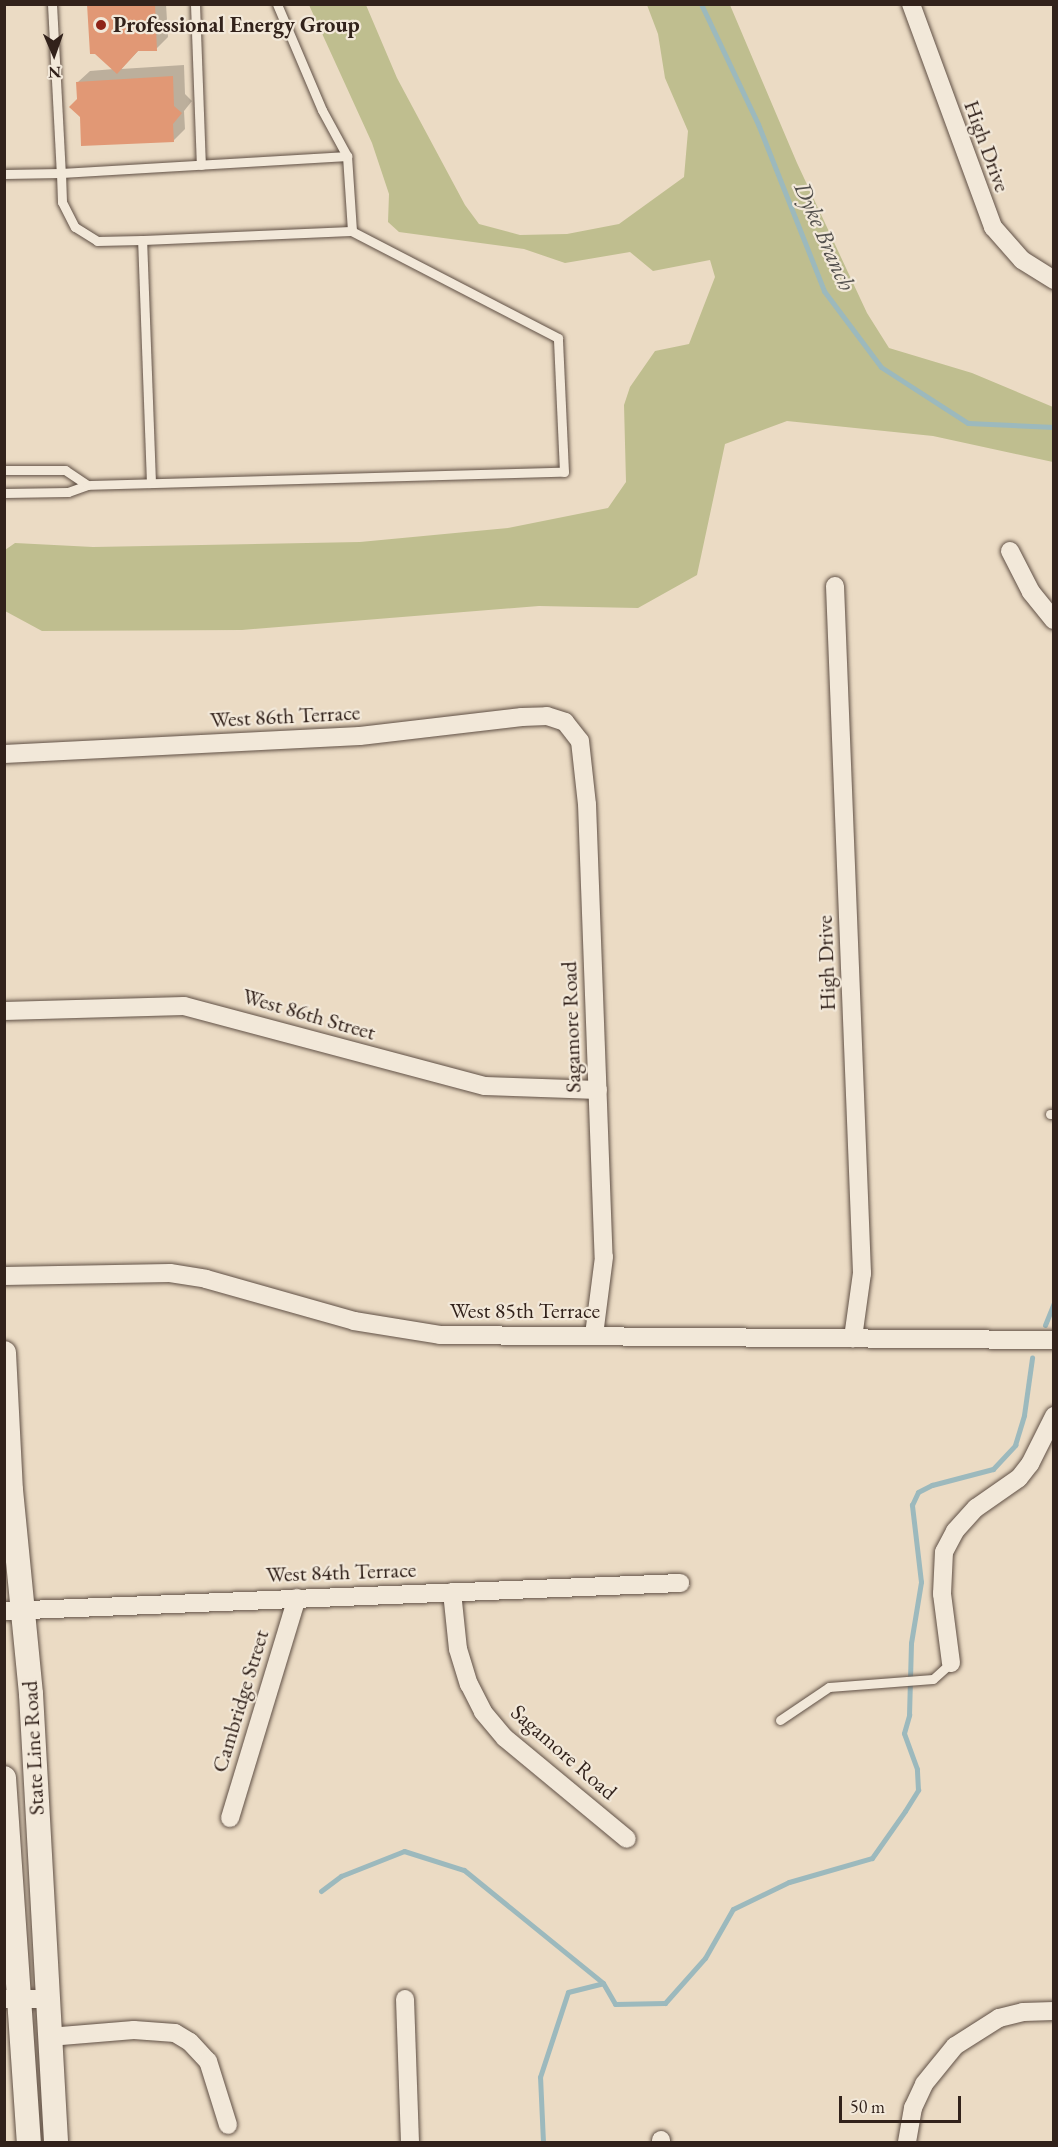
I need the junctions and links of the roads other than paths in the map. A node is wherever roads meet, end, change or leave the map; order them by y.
1 (52, 4) edge
2 (195, 4) edge
3 (277, 4) edge
4 (911, 4) edge
5 (347, 156) junction
6 (201, 165) junction
7 (61, 173) junction
8 (4, 174) edge
9 (352, 231) junction
10 (142, 240) junction
11 (1053, 280) edge
12 (4, 470) edge
13 (151, 483) junction
14 (87, 485) junction
15 (4, 493) edge
16 (1010, 551) dead end
17 (835, 586) dead end
18 (1053, 620) edge
19 (565, 722) joint
20 (4, 754) edge
21 (4, 1011) edge
22 (598, 1090) junction
23 (4, 1276) edge
24 (594, 1335) junction
25 (853, 1338) junction
26 (1053, 1340) edge
27 (4, 1353) edge
28 (1053, 1416) edge
29 (8, 1490) edge
30 (680, 1583) dead end
31 (453, 1592) junction
32 (297, 1598) junction
33 (14, 1610) edge
34 (951, 1664) joint
35 (780, 1720) dead end
36 (4, 1778) edge
37 (230, 1818) dead end
38 (627, 1839) dead end
39 (6, 1845) edge
40 (11, 1999) edge
41 (47, 1999) junction
42 (405, 1999) dead end
43 (1053, 2011) edge
44 (49, 2037) junction
45 (228, 2125) dead end
46 (29, 2142) edge
47 (56, 2142) edge
48 (410, 2142) edge
49 (907, 2142) edge

1 - 7 lane
2 - 6 lane
3 - 5 lane
4 - 11 street, High Drive
5 - 6 lane
5 - 9 lane
6 - 7 lane
7 - 8 lane
7 - 10 lane
9 - 10 lane
9 - 13 lane
10 - 13 lane
12 - 14 lane
13 - 14 lane
14 - 15 lane
16 - 18 street
17 - 25 street, High Drive
19 - 20 street, West 86th Terrace
19 - 22 street, Sagamore Road
21 - 22 street, West 86th Street
22 - 24 street, Sagamore Road
23 - 24 street, West 85th Terrace
24 - 25 street, West 85th Terrace
25 - 26 street, West 85th Terrace
27 - 29 main road, State Line Road
28 - 34 street
29 - 33 main road, State Line Road
30 - 31 street, West 84th Terrace
31 - 32 street, West 84th Terrace
31 - 38 street, Sagamore Road
32 - 33 street, West 84th Terrace
32 - 37 street, Cambridge Street
33 - 41 main road, State Line Road
34 - 35 lane
36 - 39 main road, State Line Road
39 - 40 main road, State Line Road
40 - 41 street
40 - 46 main road, State Line Road
41 - 44 main road, State Line Road
42 - 48 street
43 - 49 street
44 - 45 street
44 - 47 main road, State Line Road

